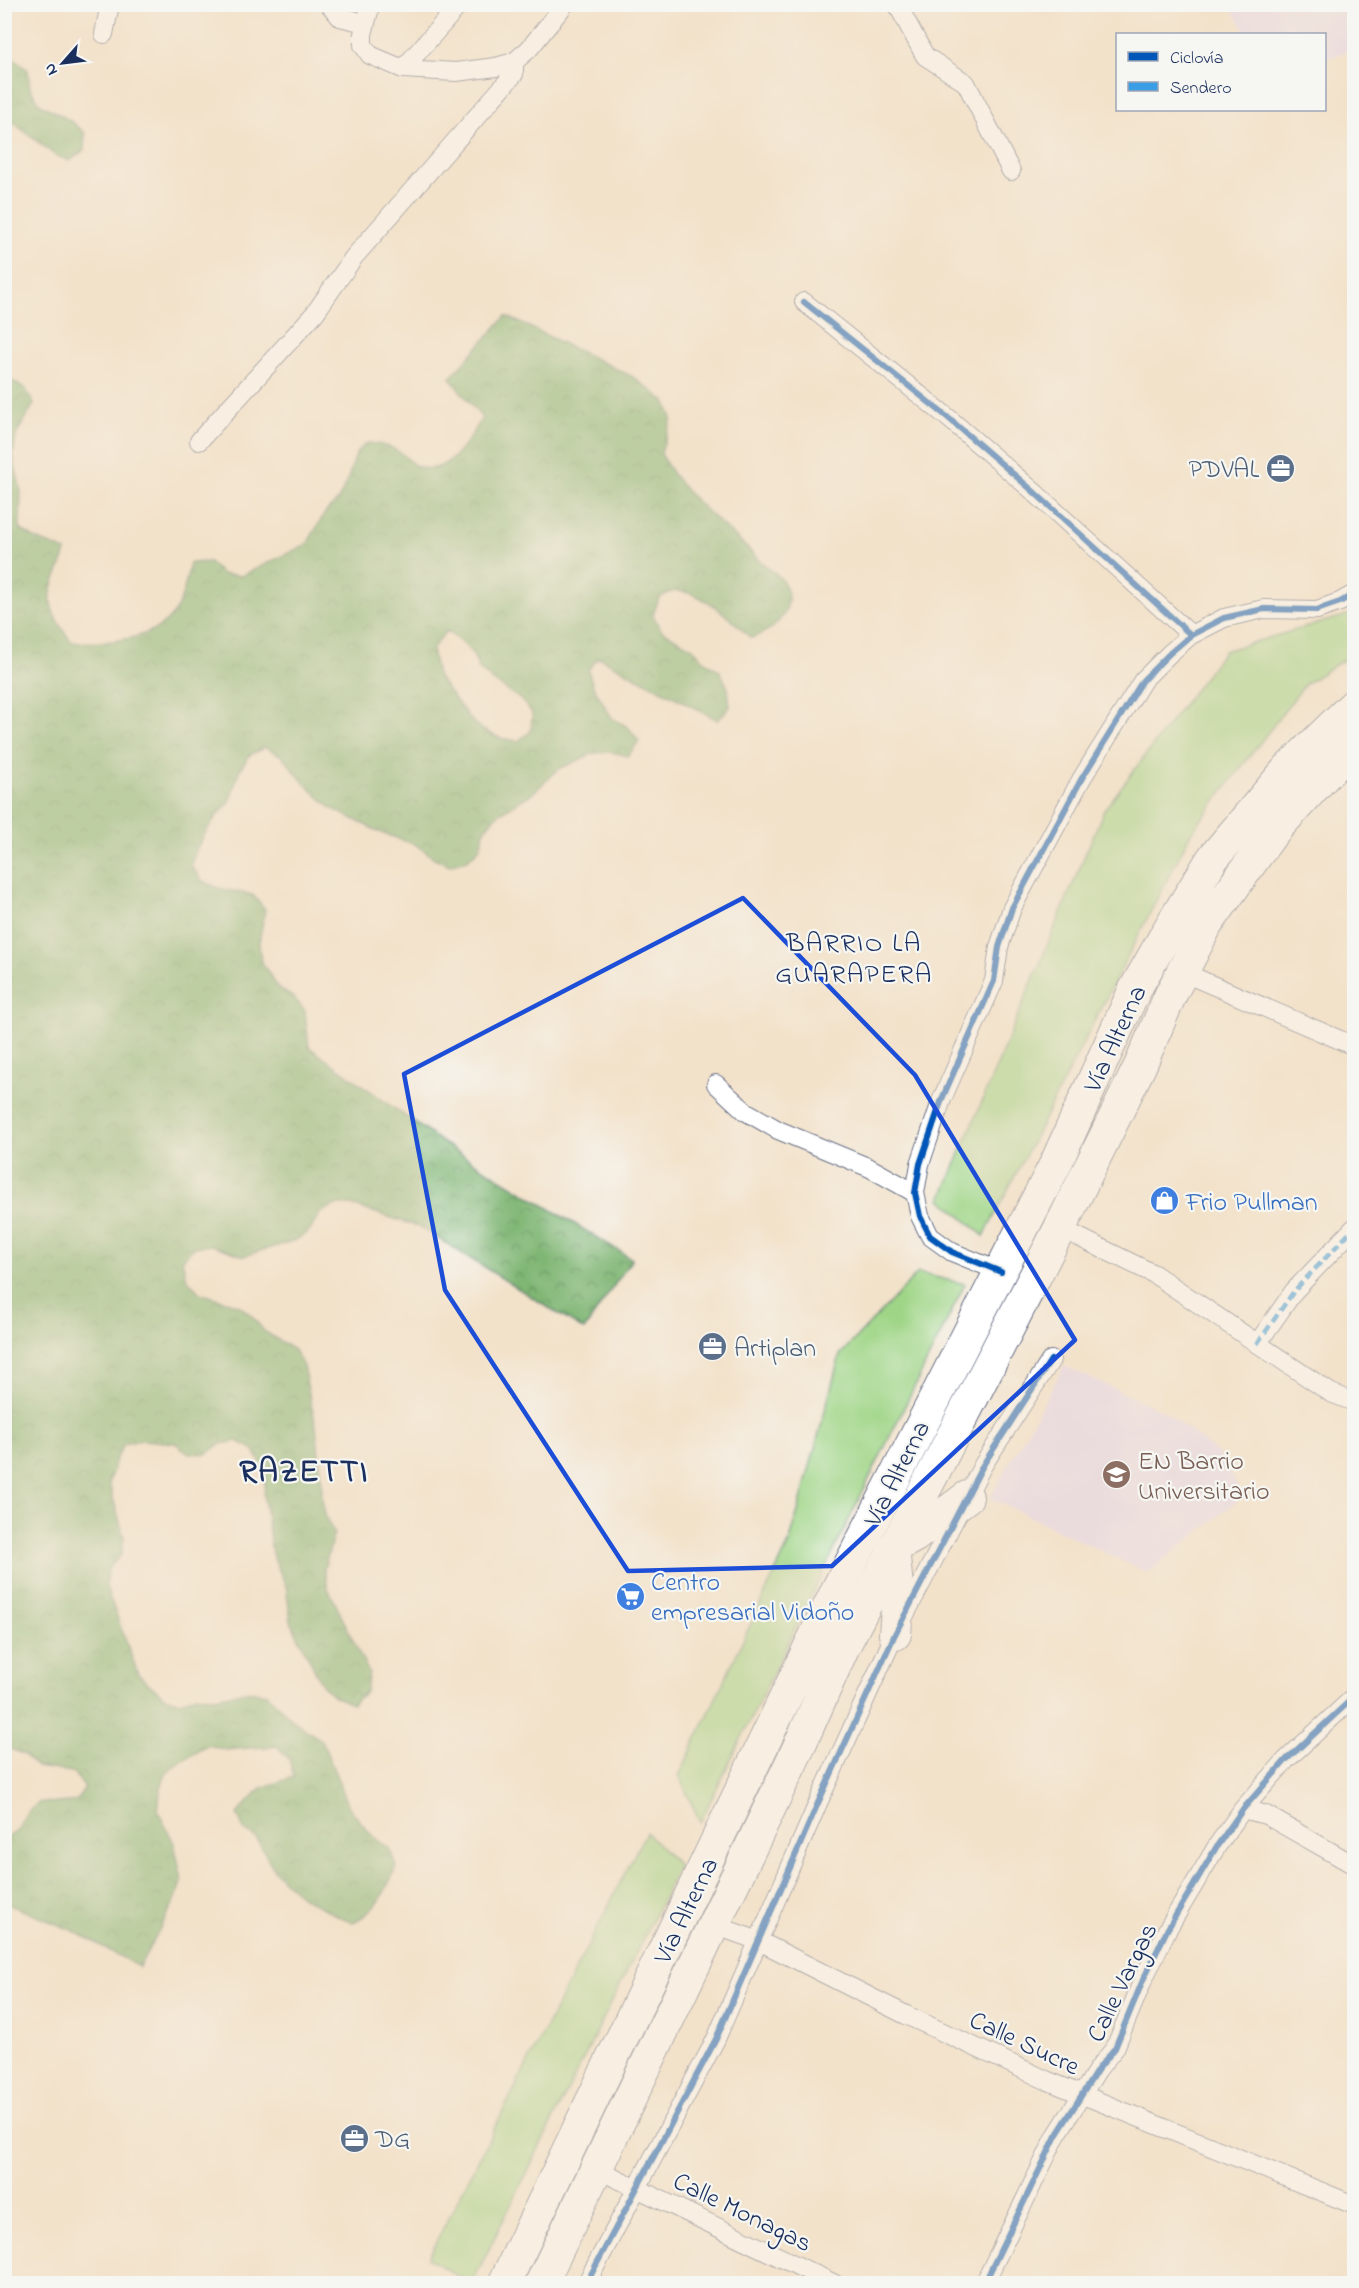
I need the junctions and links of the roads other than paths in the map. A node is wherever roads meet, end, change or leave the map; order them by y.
1 (110, 4) edge
2 (330, 4) edge
3 (371, 4) edge
4 (460, 4) edge
5 (565, 4) edge
6 (897, 4) edge
7 (365, 23) junction
8 (104, 34) dead end
9 (514, 62) junction
10 (403, 69) junction
11 (1011, 171) dead end
12 (804, 302) dead end
13 (199, 441) dead end
14 (1354, 594) edge
15 (1191, 635) junction
16 (1354, 705) edge
17 (1354, 748) edge
18 (1182, 972) junction
19 (1354, 1046) edge
20 (716, 1084) dead end
21 (915, 1193) junction
22 (1060, 1228) junction
23 (1354, 1228) edge
24 (1000, 1272) junction
25 (1257, 1344) junction
26 (1051, 1360) dead end
27 (1354, 1402) edge
28 (967, 1497) junction
29 (893, 1548) junction
30 (895, 1634) junction
31 (1354, 1697) edge
32 (1243, 1809) junction
33 (1354, 1865) edge
34 (714, 1925) junction
35 (759, 1941) junction
36 (1081, 2095) junction
37 (597, 2169) junction
38 (637, 2188) junction
39 (1353, 2202) edge
40 (504, 2283) edge
41 (541, 2283) edge
42 (586, 2283) edge
43 (835, 2283) edge
44 (984, 2283) edge

1 - 8 street
2 - 7 street
3 - 7 street
4 - 10 street
5 - 9 street
6 - 11 street
7 - 10 street
9 - 10 street
9 - 13 street
12 - 15 street
14 - 15 street
15 - 21 street
16 - 24 highway, Vía Alterna
17 - 18 highway, Vía Alterna
18 - 19 street
18 - 22 highway, Vía Alterna
20 - 21 street
21 - 24 street
22 - 25 street
22 - 29 highway, Vía Alterna
23 - 25 street
24 - 40 highway, Vía Alterna
25 - 27 street
26 - 28 street
28 - 29 highway
28 - 30 street
29 - 30 highway
29 - 34 highway, Vía Alterna
30 - 35 street
31 - 32 street, Calle Vargas
32 - 33 street
32 - 36 street, Calle Vargas
34 - 35 street, Calle Sucre
34 - 37 highway, Vía Alterna
35 - 36 street, Calle Sucre
35 - 38 street
36 - 39 street, Calle Sucre
36 - 44 street, Calle Vargas
37 - 38 street, Calle Monagas
37 - 41 highway, Vía Alterna
38 - 42 street
38 - 43 street, Calle Monagas

